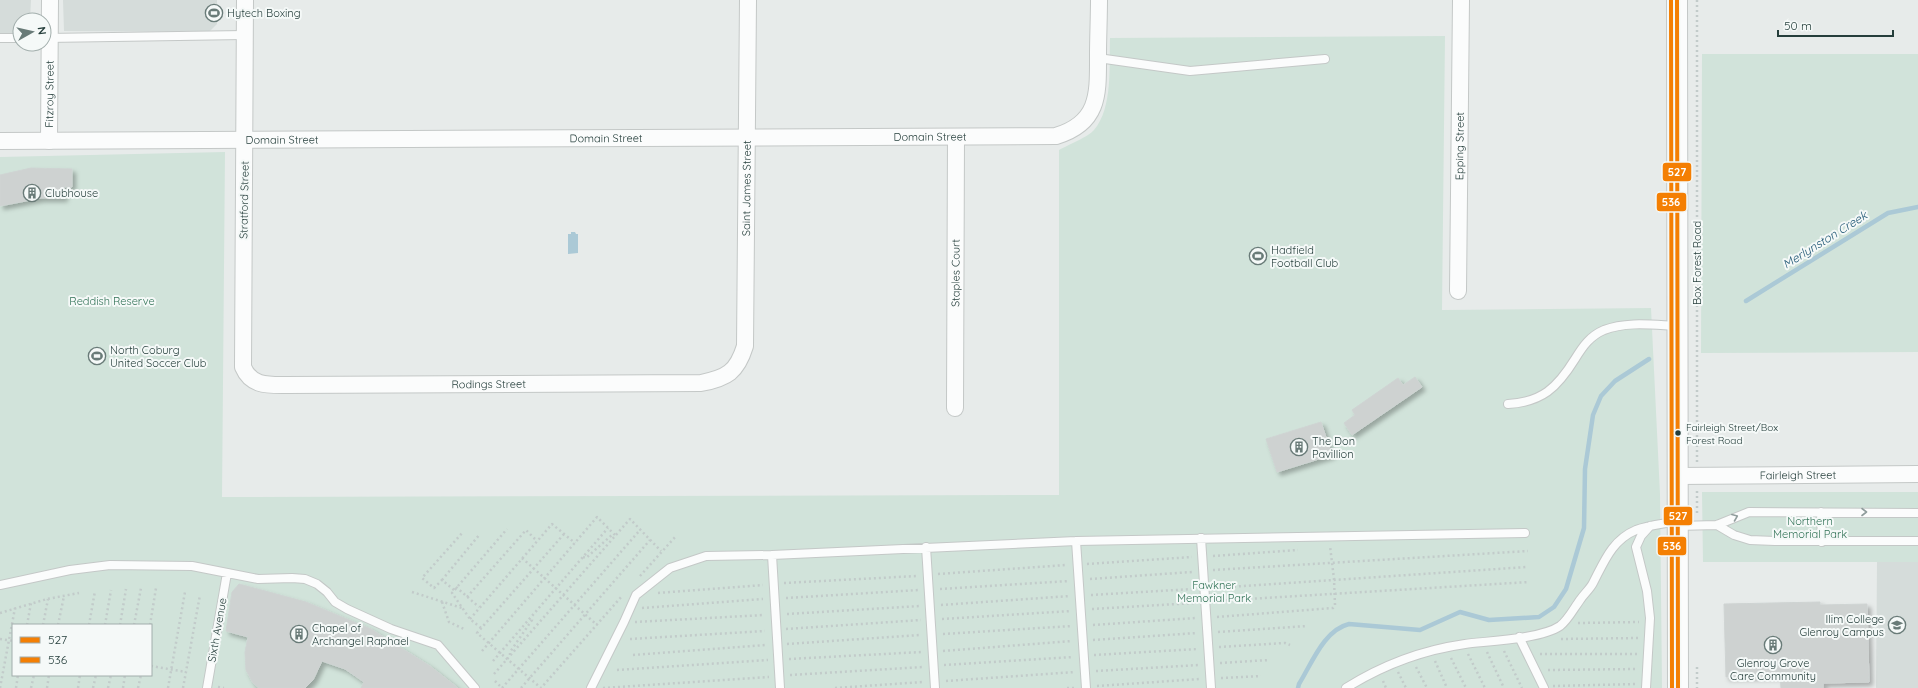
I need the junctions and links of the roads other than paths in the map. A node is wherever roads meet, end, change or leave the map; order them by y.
1 (50, 0) edge
2 (245, 0) edge
3 (748, 0) edge
4 (1099, 0) edge
5 (1461, 0) edge
6 (1677, 0) edge
7 (49, 12) edge
8 (244, 35) junction
9 (0, 38) edge
10 (12, 38) edge
11 (52, 38) edge
12 (47, 52) edge
13 (1098, 58) junction
14 (1325, 59) dead end
15 (956, 137) junction
16 (747, 138) junction
17 (0, 140) edge
18 (49, 141) junction
19 (245, 141) junction
20 (1458, 291) dead end
21 (1677, 326) junction
22 (732, 372) joint
23 (247, 376) joint
24 (1508, 404) dead end
25 (955, 408) dead end
26 (1918, 474) edge
27 (1678, 476) junction
28 (1821, 512) junction
29 (1918, 513) edge
30 (1677, 523) junction
31 (1717, 525) junction
32 (1650, 526) junction
33 (1526, 533) dead end
34 (1201, 538) junction
35 (1076, 541) junction
36 (1822, 542) junction
37 (1918, 542) edge
38 (926, 548) junction
39 (772, 555) junction
40 (227, 573) junction
41 (0, 585) edge
42 (1519, 637) junction
43 (934, 685) edge
44 (1646, 686) edge
45 (1086, 687) edge
46 (1543, 687) edge
47 (207, 688) edge
48 (475, 688) edge
49 (592, 688) edge
50 (780, 688) edge
51 (1211, 688) edge
52 (1346, 688) edge
53 (1678, 688) edge

1 - 7 street, Fitzroy Street
2 - 8 street, Stratford Street
3 - 16 street, Saint James Street
4 - 13 street, Domain Street
5 - 20 street, Epping Street
6 - 21 street, Box Forest Road
8 - 11 lane
8 - 19 street, Stratford Street
9 - 10 lane
12 - 18 street, Fitzroy Street
13 - 14 lane
13 - 15 street, Domain Street
15 - 16 street, Domain Street
15 - 25 street, Staples Court
16 - 19 street, Domain Street
16 - 22 street, Saint James Street
17 - 18 street, Domain Street
18 - 19 street, Domain Street
19 - 23 street, Stratford Street
21 - 24 lane
21 - 27 street, Box Forest Road
22 - 23 street, Rodings Street
26 - 27 street, Fairleigh Street
27 - 30 street, Box Forest Road
28 -> 29 lane
31 -> 28 lane
28 - 36 lane
30 - 31 lane
30 - 32 lane
30 - 53 street, Box Forest Road
31 - 36 lane
32 - 42 lane
32 - 44 lane
33 - 34 lane
34 - 35 lane
34 - 51 lane
35 - 38 lane
35 - 45 lane
36 - 37 lane
38 - 39 lane
38 - 43 lane
39 - 49 lane
39 - 50 lane
40 - 41 lane
40 - 47 lane, Sixth Avenue
40 - 48 lane
42 - 46 lane
42 - 52 lane

